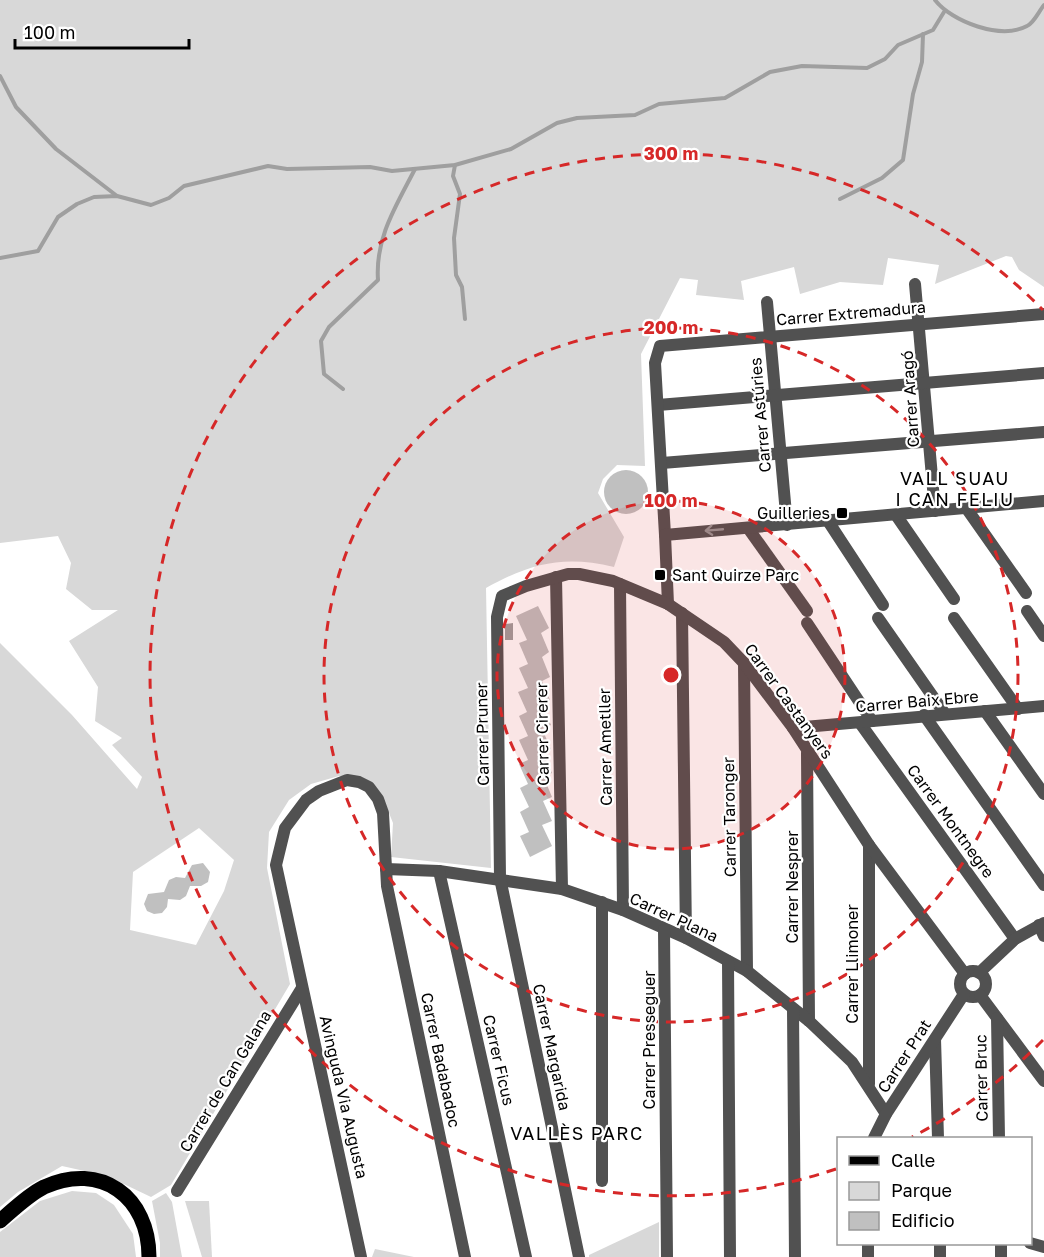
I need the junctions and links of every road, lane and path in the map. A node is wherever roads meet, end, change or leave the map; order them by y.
1 (915, 284) dead end
2 (767, 302) dead end
3 (1044, 314) edge
4 (921, 324) junction
5 (770, 336) junction
6 (1044, 373) edge
7 (925, 382) junction
8 (775, 394) junction
9 (658, 405) junction
10 (1044, 432) edge
11 (930, 441) junction
12 (780, 453) junction
13 (662, 463) junction
14 (1040, 501) edge
15 (967, 509) junction
16 (935, 511) junction
17 (1044, 513) edge
18 (896, 515) junction
19 (828, 521) junction
20 (786, 525) junction
21 (748, 528) junction
22 (665, 535) junction
23 (556, 577) junction
24 (620, 584) junction
25 (506, 593) joint
26 (1026, 593) dead end
27 (954, 599) dead end
28 (668, 604) junction
29 (883, 605) dead end
30 (1027, 611) dead end
31 (682, 613) junction
32 (878, 618) dead end
33 (954, 618) dead end
34 (1044, 636) edge
35 (744, 663) junction
36 (1044, 706) edge
37 (1018, 709) junction
38 (986, 711) junction
39 (945, 714) junction
40 (924, 716) junction
41 (866, 722) junction
42 (793, 728) junction
43 (807, 752) junction
44 (1044, 794) edge
45 (869, 845) junction
46 (386, 869) junction
47 (439, 871) junction
48 (500, 878) junction
49 (1044, 885) edge
50 (562, 889) junction
51 (602, 902) junction
52 (623, 910) junction
53 (1042, 928) edge
54 (664, 930) junction
55 (686, 938) junction
56 (1015, 939) junction
57 (293, 945) joint
58 (728, 961) junction
59 (747, 971) junction
60 (979, 973) junction
61 (965, 974) junction
62 (302, 988) junction
63 (964, 994) junction
64 (980, 995) junction
65 (793, 1009) junction
66 (997, 1018) junction
67 (809, 1021) junction
68 (935, 1039) junction
69 (1044, 1081) edge
70 (869, 1084) junction
71 (886, 1114) junction
72 (874, 1137) edge
73 (938, 1137) edge
74 (999, 1137) edge
75 (602, 1181) dead end
76 (177, 1191) dead end
77 (0, 1221) edge
78 (149, 1257) edge
79 (361, 1257) edge
80 (465, 1257) edge
81 (526, 1257) edge
82 (579, 1257) edge
83 (667, 1257) edge
84 (730, 1257) edge
85 (795, 1257) edge

1 - 4 street, Carrer Aragó
2 - 5 street, Carrer Astúries
3 - 4 street, Carrer Extremadura
4 - 5 street, Carrer Extremadura
4 - 7 street, Carrer Aragó
5 - 8 street, Carrer Astúries
5 - 9 street, Carrer Extremadura
6 - 7 street
7 - 8 street
7 - 11 street, Carrer Aragó
8 - 9 street
8 - 12 street, Carrer Astúries
9 - 13 street
10 - 11 street
11 - 12 street
11 - 16 street, Carrer Aragó
12 - 13 street
12 - 20 street, Carrer Astúries
13 - 22 street
14 - 15 street
14 - 17 street
15 - 16 street
15 - 26 street
16 - 18 street
18 - 19 street
18 - 27 street
19 - 20 street
19 - 29 street
20 - 21 street
21 -> 22 street
21 - 41 street, Carrer Montnegre
22 - 28 street
23 - 24 street, Carrer Castanyers
23 - 25 street, Carrer Castanyers
23 - 50 street, Carrer Cirerer
24 - 28 street, Carrer Castanyers
24 - 52 street, Carrer Ametller
25 - 48 street, Carrer Pruner
28 - 31 street, Carrer Castanyers
30 - 34 street
31 - 35 street, Carrer Castanyers
31 - 55 street
32 - 39 street
33 - 37 street
35 - 42 street, Carrer Castanyers
35 - 59 street, Carrer Taronger
36 - 37 street, Carrer Baix Ebre
37 - 38 street, Carrer Baix Ebre
38 - 39 street, Carrer Baix Ebre
38 - 44 street
39 - 40 street, Carrer Baix Ebre
40 - 41 street, Carrer Baix Ebre
40 - 49 street
41 - 42 street, Carrer Baix Ebre
41 - 56 street, Carrer Montnegre
42 - 43 street, Carrer Castanyers
43 - 45 street, Carrer Castanyers
43 - 67 street, Carrer Nesprer
45 - 61 street, Carrer Castanyers
45 - 70 street, Carrer Llimoner
46 - 47 street, Carrer Plana
46 - 57 street, Carrer Badabadoc
46 - 80 street, Carrer Badabadoc
47 - 48 street, Carrer Plana
47 - 81 street, Carrer Ficus
48 - 50 street, Carrer Plana
48 - 82 street, Carrer Margarida
50 - 51 street, Carrer Plana
51 - 52 street, Carrer Plana
51 - 75 street
52 - 54 street, Carrer Plana
53 - 56 street
54 - 55 street, Carrer Plana
54 - 83 street, Carrer Presseguer
55 - 58 street, Carrer Plana
56 - 60 street
57 - 62 street, Avinguda Via Augusta
58 - 59 street, Carrer Plana
58 - 84 street
59 - 65 street, Carrer Plana
60 - 61 street
60 - 64 street
61 - 63 street
62 - 76 street, Carrer de Can Galana
62 - 79 street, Avinguda Via Augusta
63 - 64 street
63 - 68 street, Carrer Prat
64 - 66 street
65 - 67 street, Carrer Plana
65 - 85 street
66 - 69 street
66 - 74 street, Carrer Bruc
67 - 70 street, Carrer Plana
68 - 71 street, Carrer Prat
68 - 73 street
70 - 71 street, Carrer Plana
71 - 72 street, Carrer Prat
77 - 78 main road

